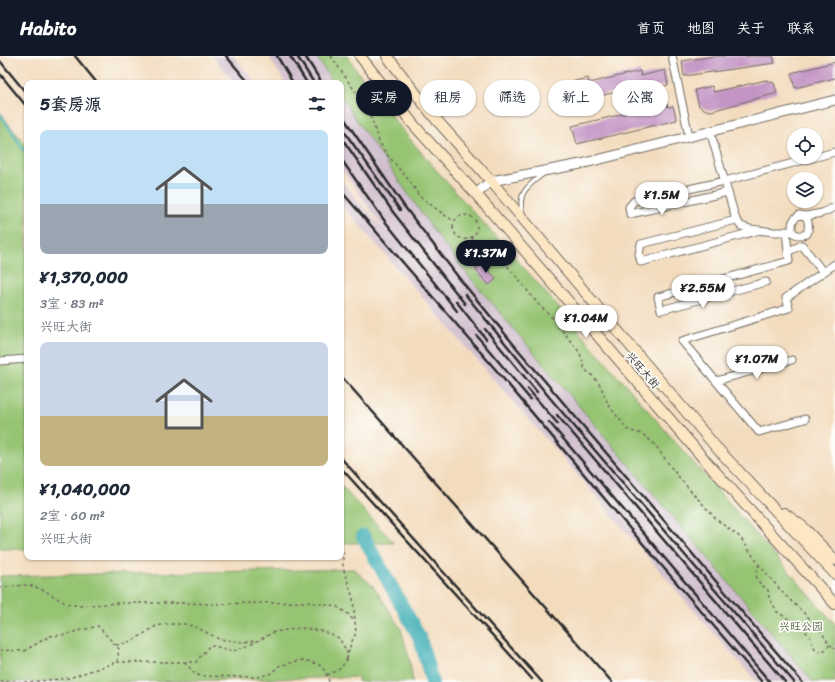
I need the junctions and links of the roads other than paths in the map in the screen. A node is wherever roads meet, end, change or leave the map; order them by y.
1 (360, 56) edge
2 (387, 56) edge
3 (672, 56) edge
4 (835, 100) edge
5 (710, 131) junction
6 (689, 136) junction
7 (835, 152) edge
8 (549, 170) junction
9 (491, 181) junction
10 (725, 181) junction
11 (728, 192) junction
12 (476, 194) junction
13 (835, 207) edge
14 (806, 216) junction
15 (736, 220) junction
16 (528, 224) junction
17 (760, 230) junction
18 (789, 232) junction
19 (789, 251) junction
20 (835, 264) edge
21 (822, 272) junction
22 (766, 282) dead end
23 (24, 359) edge
24 (792, 360) dead end
25 (0, 361) edge
26 (716, 381) junction
27 (805, 419) dead end
28 (769, 504) junction
29 (835, 560) edge
30 (835, 574) edge
31 (835, 604) edge

1 - 12 main road, 兴旺大街
2 - 9 main road, 兴旺大街
3 - 6 street
4 - 5 street
5 - 6 street
5 - 10 street
6 - 8 street
7 - 10 street
8 - 9 street
8 - 16 lane
9 - 12 street
9 - 16 main road, 兴旺大街
10 - 11 street
10 - 11 street
11 - 15 street
12 - 31 main road, 兴旺大街
13 - 14 street
14 - 18 street
14 - 18 street
15 - 17 street
15 - 17 street
16 - 28 main road, 兴旺大街
17 - 18 street
18 - 19 street
19 - 21 street
19 - 22 street
20 - 21 street
21 - 26 street
23 - 25 street
24 - 26 street
26 - 27 street
28 - 29 main road
28 - 30 main road, 兴旺大街

